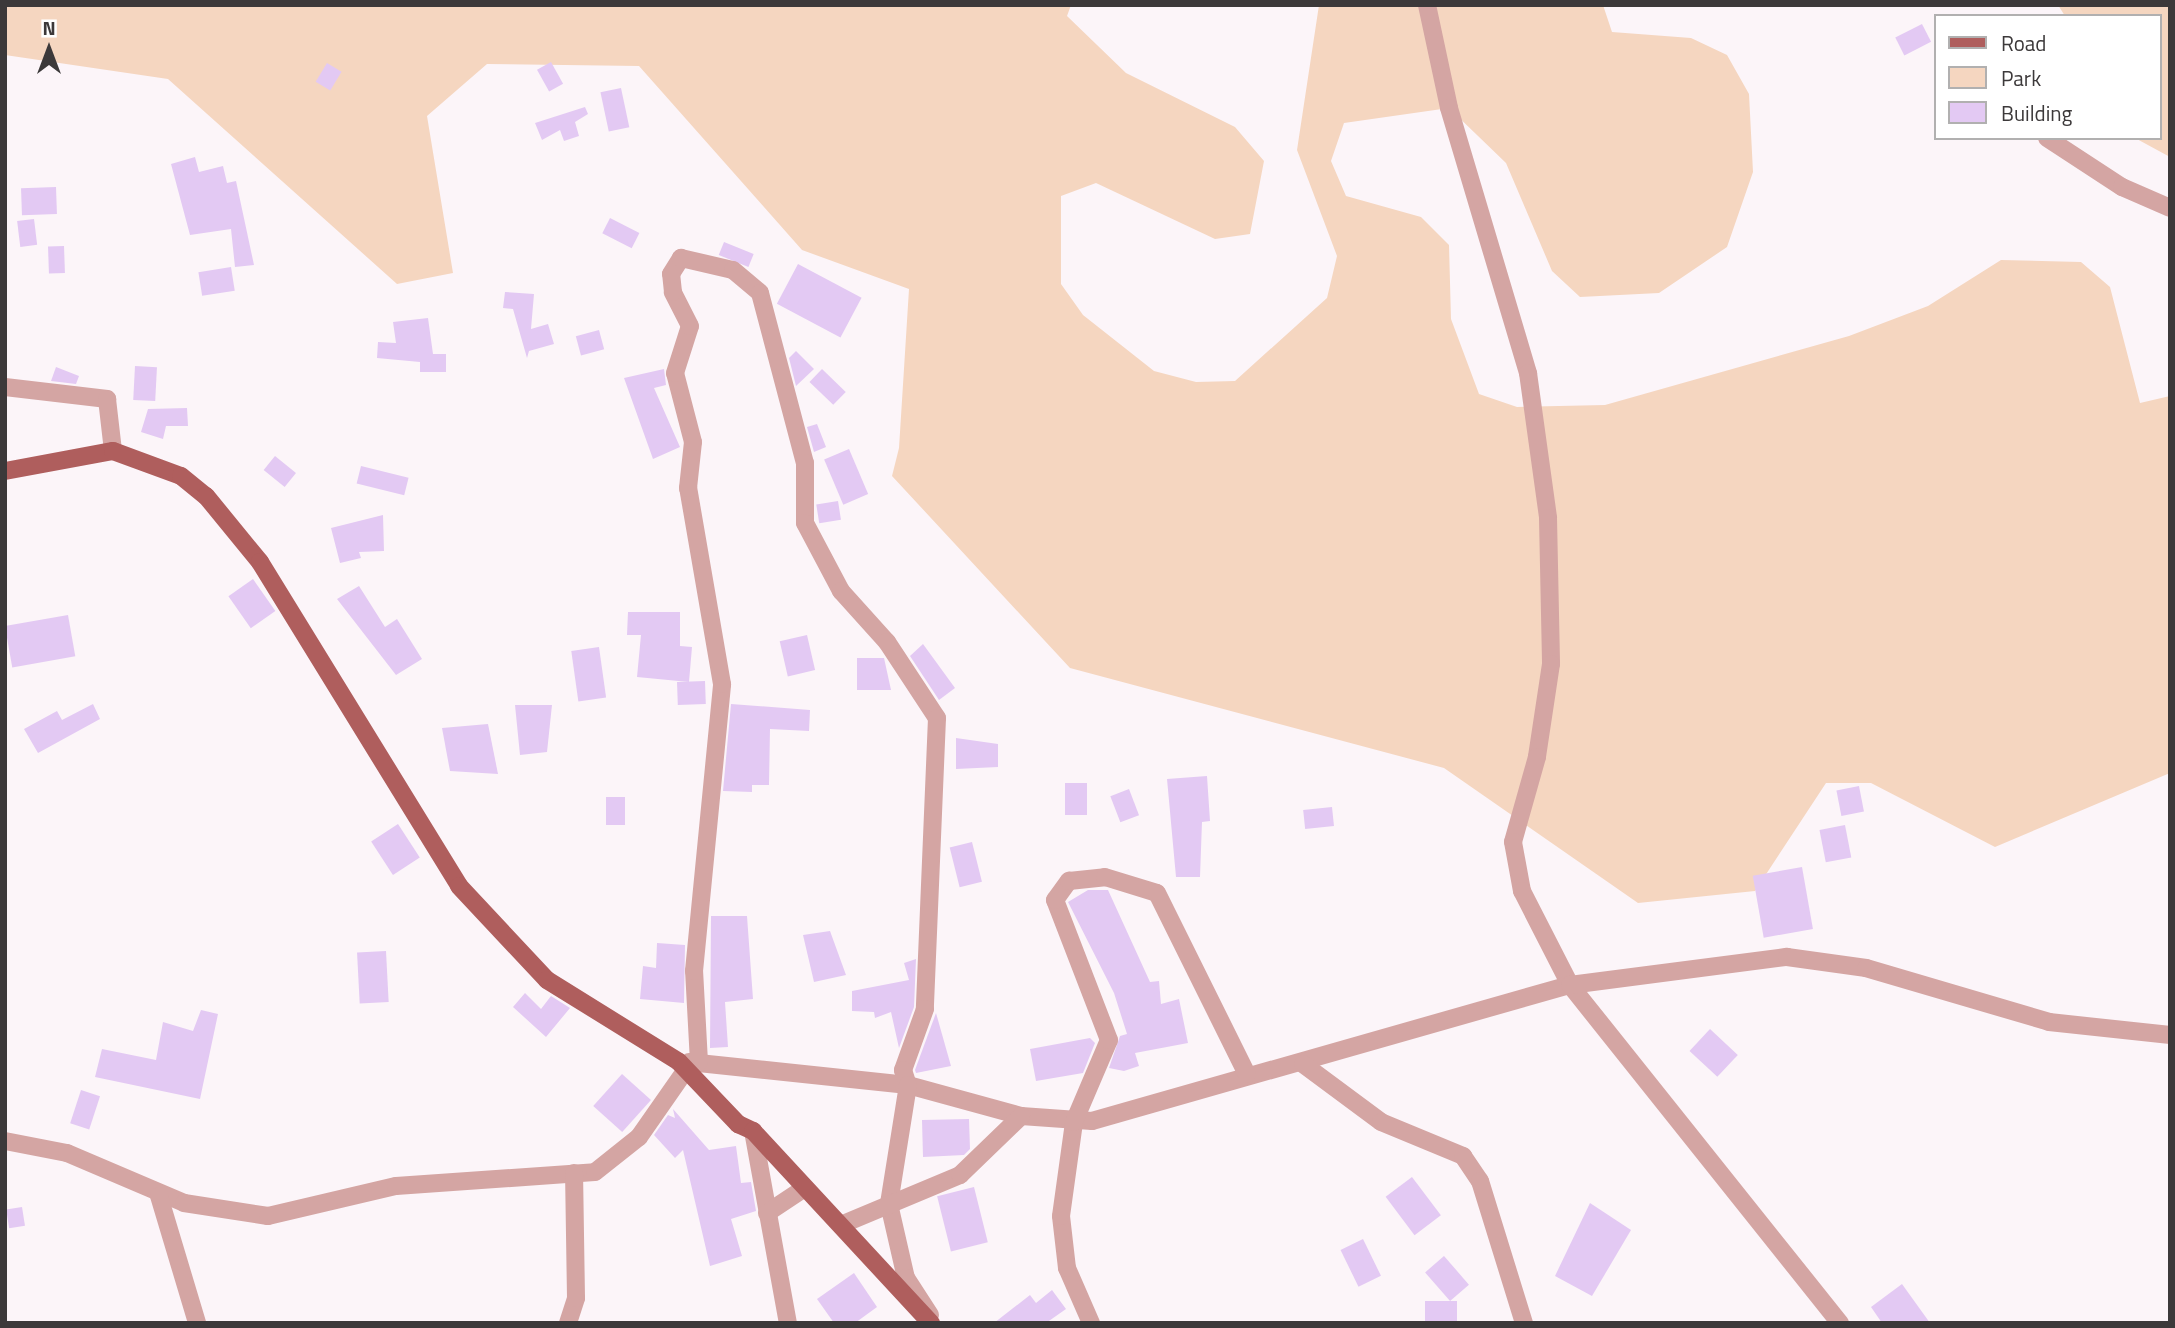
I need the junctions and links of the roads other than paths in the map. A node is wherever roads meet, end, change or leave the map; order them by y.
1 (1427, 5) edge
2 (2050, 140) edge
3 (2170, 208) edge
4 (5, 387) edge
5 (113, 451) junction
6 (5, 471) edge
7 (1570, 985) junction
8 (2170, 1035) edge
9 (1303, 1064) junction
10 (687, 1065) junction
11 (1247, 1074) junction
12 (908, 1085) junction
13 (1021, 1116) junction
14 (1074, 1122) junction
15 (753, 1131) junction
16 (5, 1141) edge
17 (574, 1173) junction
18 (803, 1189) junction
19 (159, 1196) junction
20 (889, 1205) junction
21 (767, 1213) junction
22 (843, 1224) junction
23 (197, 1323) edge
24 (568, 1323) edge
25 (788, 1323) edge
26 (933, 1323) edge
27 (1091, 1323) edge
28 (1524, 1323) edge
29 (1840, 1323) edge

1 - 7 street
2 - 3 street
4 - 5 street
5 - 6 main road
5 - 10 main road
7 - 8 street
7 - 9 street
7 - 29 street
9 - 11 street
9 - 28 street
10 - 12 street
10 - 12 street
10 - 15 main road
10 - 17 street
11 - 14 street
11 - 14 street
12 - 13 street
12 - 20 street
13 - 14 street
13 - 20 street
14 - 27 street
15 - 18 main road
15 - 21 street
16 - 19 street
17 - 19 street
17 - 24 street
18 - 21 street
18 - 22 main road
19 - 23 street
20 - 22 street
20 - 26 street
21 - 25 street
22 - 26 main road

